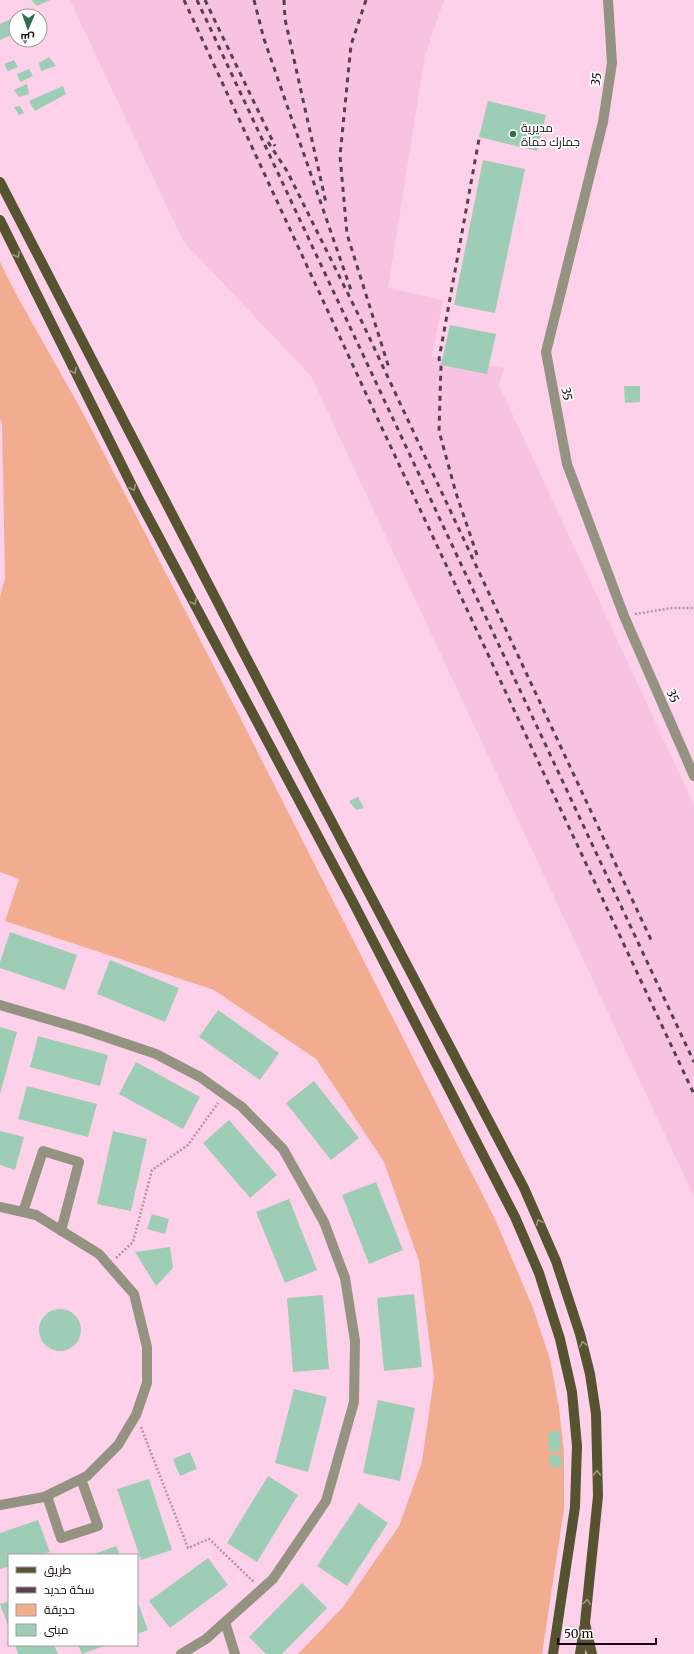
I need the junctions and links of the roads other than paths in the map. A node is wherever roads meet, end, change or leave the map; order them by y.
1 (608, 0) edge
2 (0, 182) edge
3 (0, 220) edge
4 (694, 776) edge
5 (0, 1005) edge
6 (0, 1207) edge
7 (23, 1212) junction
8 (61, 1231) junction
9 (81, 1479) junction
10 (47, 1496) junction
11 (0, 1505) edge
12 (225, 1622) junction
13 (585, 1622) junction
14 (181, 1654) edge
15 (235, 1654) edge
16 (553, 1654) edge
17 (580, 1654) edge
18 (592, 1654) edge

1 - 4 street, 35
13 -> 2 main road
3 -> 16 main road
5 - 12 street
6 - 7 street
7 - 8 street
7 - 8 street
8 - 9 street
9 - 10 street
9 - 10 street
10 - 11 street
12 - 14 street
12 - 15 street
13 - 17 main road
13 - 18 main road

